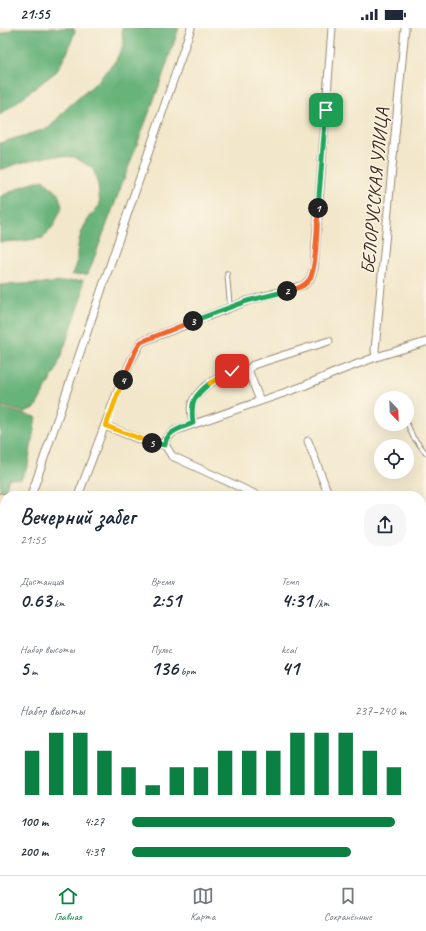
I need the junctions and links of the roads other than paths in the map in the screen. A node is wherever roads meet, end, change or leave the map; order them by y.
1 (191, 28) edge
2 (332, 28) edge
3 (405, 28) edge
4 (227, 273) dead end
5 (230, 307) junction
6 (329, 341) dead end
7 (426, 342) edge
8 (376, 357) junction
9 (232, 371) dead end
10 (260, 401) junction
11 (193, 423) junction
12 (106, 426) junction
13 (410, 431) edge
14 (308, 441) dead end
15 (165, 445) junction
16 (426, 453) edge
17 (32, 491) edge
18 (80, 491) edge
19 (248, 491) edge
20 (327, 491) edge

1 - 17 street
2 - 5 street
3 - 8 street, БЕЛОРУССКАЯ УЛИЦА
4 - 5 lane
5 - 12 street
6 - 10 street
7 - 8 street
8 - 10 street
9 - 11 street
10 - 11 street
11 - 15 street
12 - 15 street
12 - 18 street
13 - 16 lane
14 - 20 street
15 - 19 street

